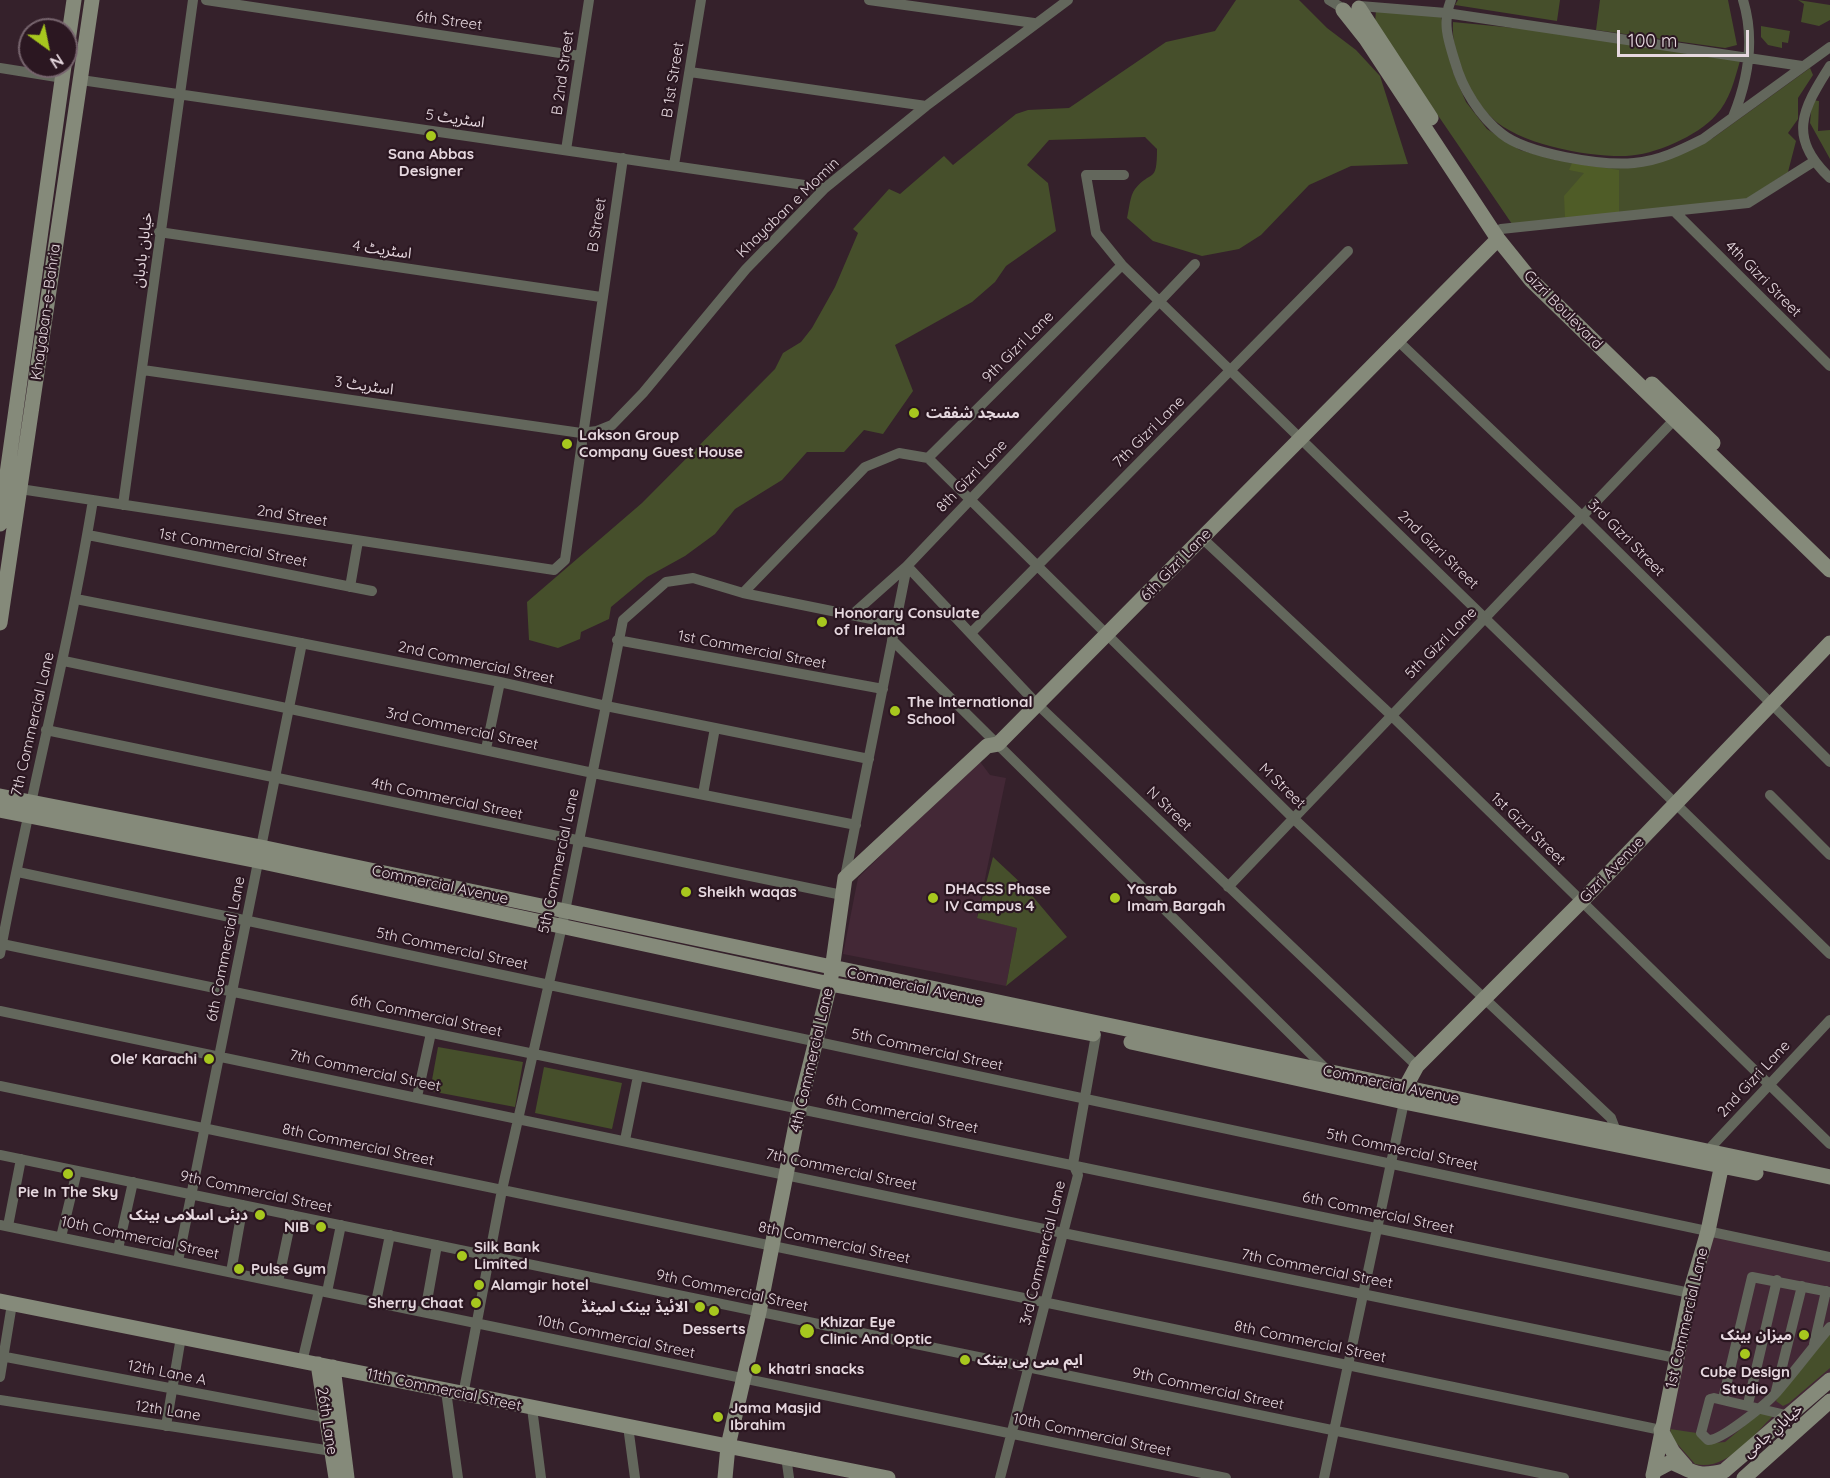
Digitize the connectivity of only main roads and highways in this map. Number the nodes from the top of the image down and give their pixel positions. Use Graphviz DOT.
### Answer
graph roads {
  1 [pos="74,0"];
  2 [pos="92,0"];
  3 [pos="1337,4"];
  4 [pos="1362,4"];
  5 [pos="71,18"];
  6 [pos="63,78"];
  7 [pos="1500,234"];
  8 [pos="8,488"];
  9 [pos="0,524"];
  10 [pos="1830,558"];
  11 [pos="1830,570"];
  12 [pos="0,623"];
  13 [pos="1830,643"];
  14 [pos="0,796"];
  15 [pos="30,808"];
  16 [pos="0,810"];
  17 [pos="845,878"];
  18 [pos="831,976"];
  19 [pos="1405,1095"];
  20 [pos="1715,1159"];
  21 [pos="1830,1177"];
  22 [pos="1830,1188"];
  23 [pos="3,1305"];
  24 [pos="325,1365"];
  25 [pos="1830,1380"];
  26 [pos="1830,1401"];
  27 [pos="1661,1430"];
  28 [pos="728,1446"];
  29 [pos="1653,1475"];
  30 [pos="1695,1477"];
  31 [pos="336,1478"];
  32 [pos="347,1478"];
  33 [pos="724,1478"];
  34 [pos="888,1478"];
  35 [pos="1744,1478"];
  1 -- 5 [label="main road"];
  2 -- 8 [label="main road, Khayaban-e-Bahria"];
  3 -- 4 [label="main road"];
  3 -- 7 [label="main road, Gizri Boulevard"];
  4 -- 7 [label="main road, Gizri Boulevard"];
  6 -- 8 [label="main road, Khayaban-e-Bahria"];
  7 -- 10 [label="main road, Gizri Boulevard"];
  7 -- 11 [label="main road, Gizri Boulevard"];
  7 -- 17 [label="main road, 6th Gizri Lane"];
  8 -- 9 [label="main road, Khayaban-e-Bahria"];
  8 -- 12 [label="main road, Khayaban-e-Bahria"];
  13 -- 19 [label="main road, Gizri Avenue"];
  14 -- 15 [label="main road, Commercial Avenue"];
  15 -- 16 [label="main road, Commercial Avenue"];
  15 -- 18 [label="main road, Commercial Avenue"];
  17 -- 18 [label="main road, 4th Commercial Lane"];
  18 -- 19 [label="main road, Commercial Avenue"];
  18 -- 19 [label="main road, Commercial Avenue"];
  18 -- 28 [label="main road, 4th Commercial Lane"];
  19 -- 20 [label="main road, Commercial Avenue"];
  19 -- 20 [label="main road, Commercial Avenue"];
  20 -- 21 [label="main road, Commercial Avenue"];
  20 -- 22 [label="main road, Commercial Avenue"];
  20 -- 27 [label="main road, 1st Commercial Lane"];
  23 -- 24 [label="main road, 11th Commercial Street"];
  24 -- 28 [label="main road, 11th Commercial Street"];
  24 -- 31 [label="main road, 26th Lane"];
  24 -- 32 [label="main road"];
  25 -- 30 [label="main road, خیابانِ جامی"];
  26 -- 35 [label="main road, خیابانِ جامی"];
  27 -- 29 [label="main road, 1st Commercial Lane"];
  27 -- 30 [label="main road"];
  28 -- 33 [label="main road, 4th Commercial Lane"];
  28 -- 34 [label="main road, 11th Commercial Street"];
  29 -- 30 [label="main road"];
}
